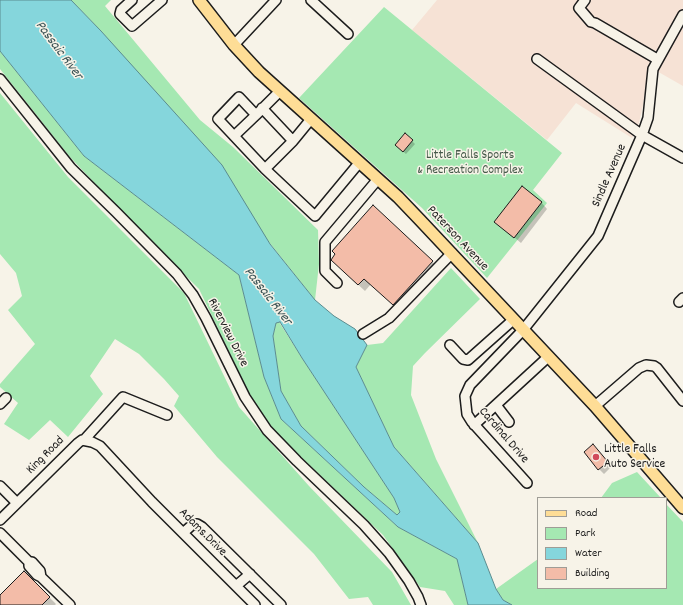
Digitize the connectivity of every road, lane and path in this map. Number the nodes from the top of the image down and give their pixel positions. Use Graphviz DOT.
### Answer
graph roads {
  1 [pos="132,0"];
  2 [pos="162,0"];
  3 [pos="199,0"];
  4 [pos="276,0"];
  5 [pos="311,0"];
  6 [pos="585,0"];
  7 [pos="683,15"];
  8 [pos="348,34"];
  9 [pos="234,45"];
  10 [pos="537,59"];
  11 [pos="658,59"];
  12 [pos="0,79"];
  13 [pos="280,91"];
  14 [pos="259,111"];
  15 [pos="311,119"];
  16 [pos="642,134"];
  17 [pos="234,136"];
  18 [pos="293,141"];
  19 [pos="683,158"];
  20 [pos="359,163"];
  21 [pos="265,169"];
  22 [pos="378,179"];
  23 [pos="452,253"];
  24 [pos="337,283"];
  25 [pos="513,320"];
  26 [pos="523,330"];
  27 [pos="363,334"];
  28 [pos="450,345"];
  29 [pos="548,357"];
  30 [pos="683,402"];
  31 [pos="496,405"];
  32 [pos="595,406"];
  33 [pos="167,415"];
  34 [pos="510,422"];
  35 [pos="474,426"];
  36 [pos="84,440"];
  37 [pos="131,480"];
  38 [pos="527,483"];
  39 [pos="0,486"];
  40 [pos="17,503"];
  41 [pos="683,508"];
  42 [pos="0,520"];
  43 [pos="0,533"];
  44 [pos="183,533"];
  45 [pos="250,574"];
  46 [pos="236,586"];
  47 [pos="70,605"];
  48 [pos="255,605"];
  49 [pos="281,605"];
  50 [pos="421,605"];
  1 -- 2 [label="street"];
  3 -- 9 [label="main road, Paterson Avenue"];
  4 -- 9 [label="street"];
  5 -- 8 [label="street"];
  6 -- 11 [label="street"];
  7 -- 11 [label="street, Sindle Avenue"];
  9 -- 13 [label="main road, Paterson Avenue"];
  10 -- 16 [label="street"];
  11 -- 16 [label="street, Sindle Avenue"];
  12 -- 50 [label="street, Riverview Drive"];
  13 -- 14 [label="street"];
  13 -- 15 [label="main road, Paterson Avenue"];
  14 -- 17 [label="street"];
  14 -- 17 [label="street"];
  14 -- 18 [label="street"];
  15 -- 18 [label="street"];
  15 -- 20 [label="main road, Paterson Avenue"];
  16 -- 19 [label="street"];
  16 -- 26 [label="street, Sindle Avenue"];
  17 -- 21 [label="street"];
  18 -- 21 [label="street"];
  20 -- 21 [label="street"];
  20 -- 22 [label="main road, Paterson Avenue"];
  22 -- 23 [label="main road, Paterson Avenue"];
  22 -- 24 [label="street"];
  23 -- 25 [label="main road, Paterson Avenue"];
  23 -- 27 [label="street"];
  25 -- 26 [label="main road, Paterson Avenue"];
  25 -- 28 [label="street"];
  26 -- 29 [label="main road, Paterson Avenue"];
  26 -- 35 [label="street, Cardinal Drive"];
  29 -- 31 [label="street"];
  29 -- 32 [label="main road, Paterson Avenue"];
  30 -- 32 [label="street"];
  31 -- 34 [label="street"];
  31 -- 35 [label="street"];
  32 -- 41 [label="main road, Paterson Avenue"];
  33 -- 36 [label="street"];
  35 -- 38 [label="street, Cardinal Drive"];
  36 -- 37 [label="street, King Road"];
  36 -- 40 [label="street, King Road"];
  37 -- 44 [label="street, Adams Drive"];
  39 -- 40 [label="street"];
  40 -- 42 [label="street, King Road"];
  43 -- 47 [label="street"];
  44 -- 45 [label="street"];
  44 -- 46 [label="street, Adams Drive"];
  45 -- 46 [label="street"];
  45 -- 49 [label="street"];
  46 -- 48 [label="street, Adams Drive"];
}
